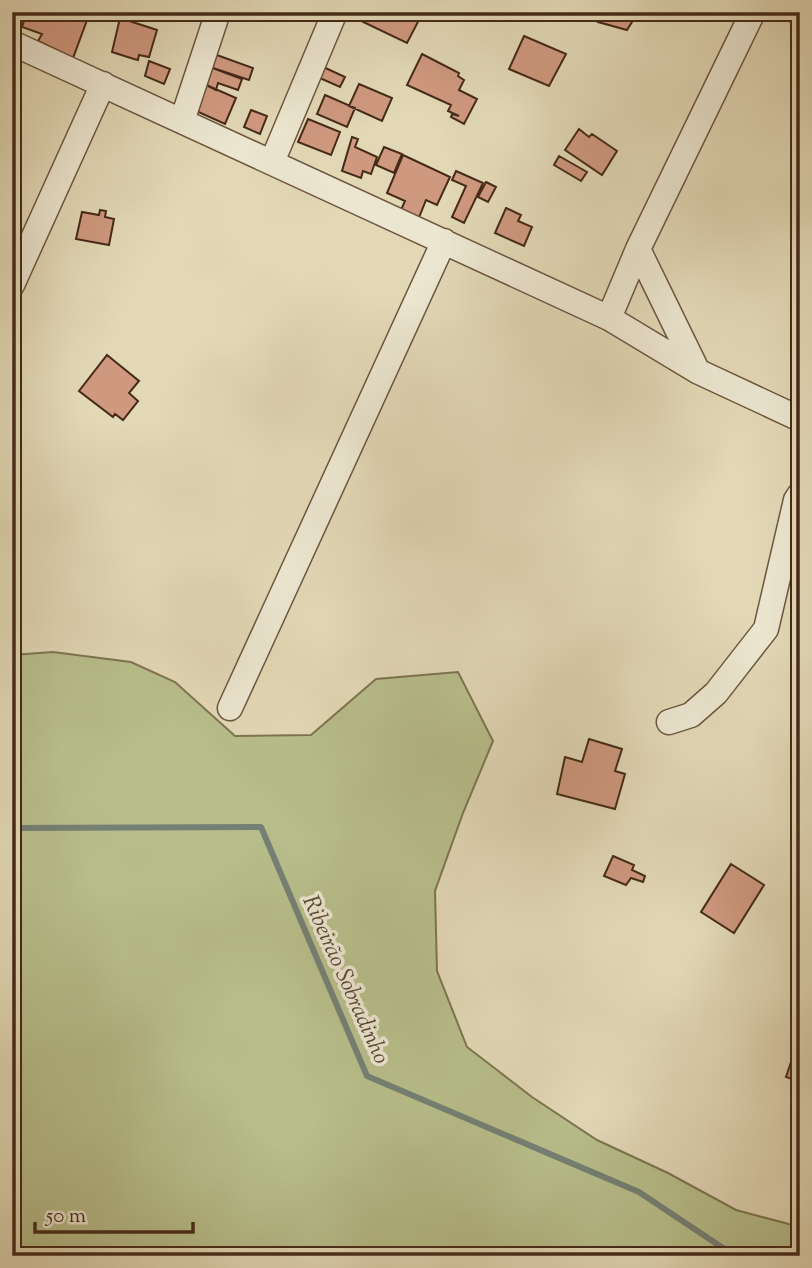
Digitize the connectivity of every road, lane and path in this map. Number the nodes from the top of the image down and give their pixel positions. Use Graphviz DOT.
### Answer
graph roads {
  1 [pos="218,12"];
  2 [pos="335,12"];
  3 [pos="753,12"];
  4 [pos="12,43"];
  5 [pos="103,85"];
  6 [pos="182,121"];
  7 [pos="272,162"];
  8 [pos="444,242"];
  9 [pos="638,249"];
  10 [pos="12,285"];
  11 [pos="609,318"];
  12 [pos="697,371"];
  13 [pos="800,419"];
  14 [pos="800,494"];
  15 [pos="230,708"];
  16 [pos="669,722"];
  1 -- 6 [label="street"];
  2 -- 7 [label="street"];
  3 -- 9 [label="street"];
  4 -- 5 [label="street"];
  5 -- 6 [label="street"];
  5 -- 10 [label="street"];
  6 -- 7 [label="street"];
  7 -- 8 [label="street"];
  8 -- 11 [label="street"];
  8 -- 15 [label="street"];
  9 -- 11 [label="street"];
  9 -- 12 [label="street"];
  11 -- 12 [label="street"];
  12 -- 13 [label="street"];
  14 -- 16 [label="street"];
}
